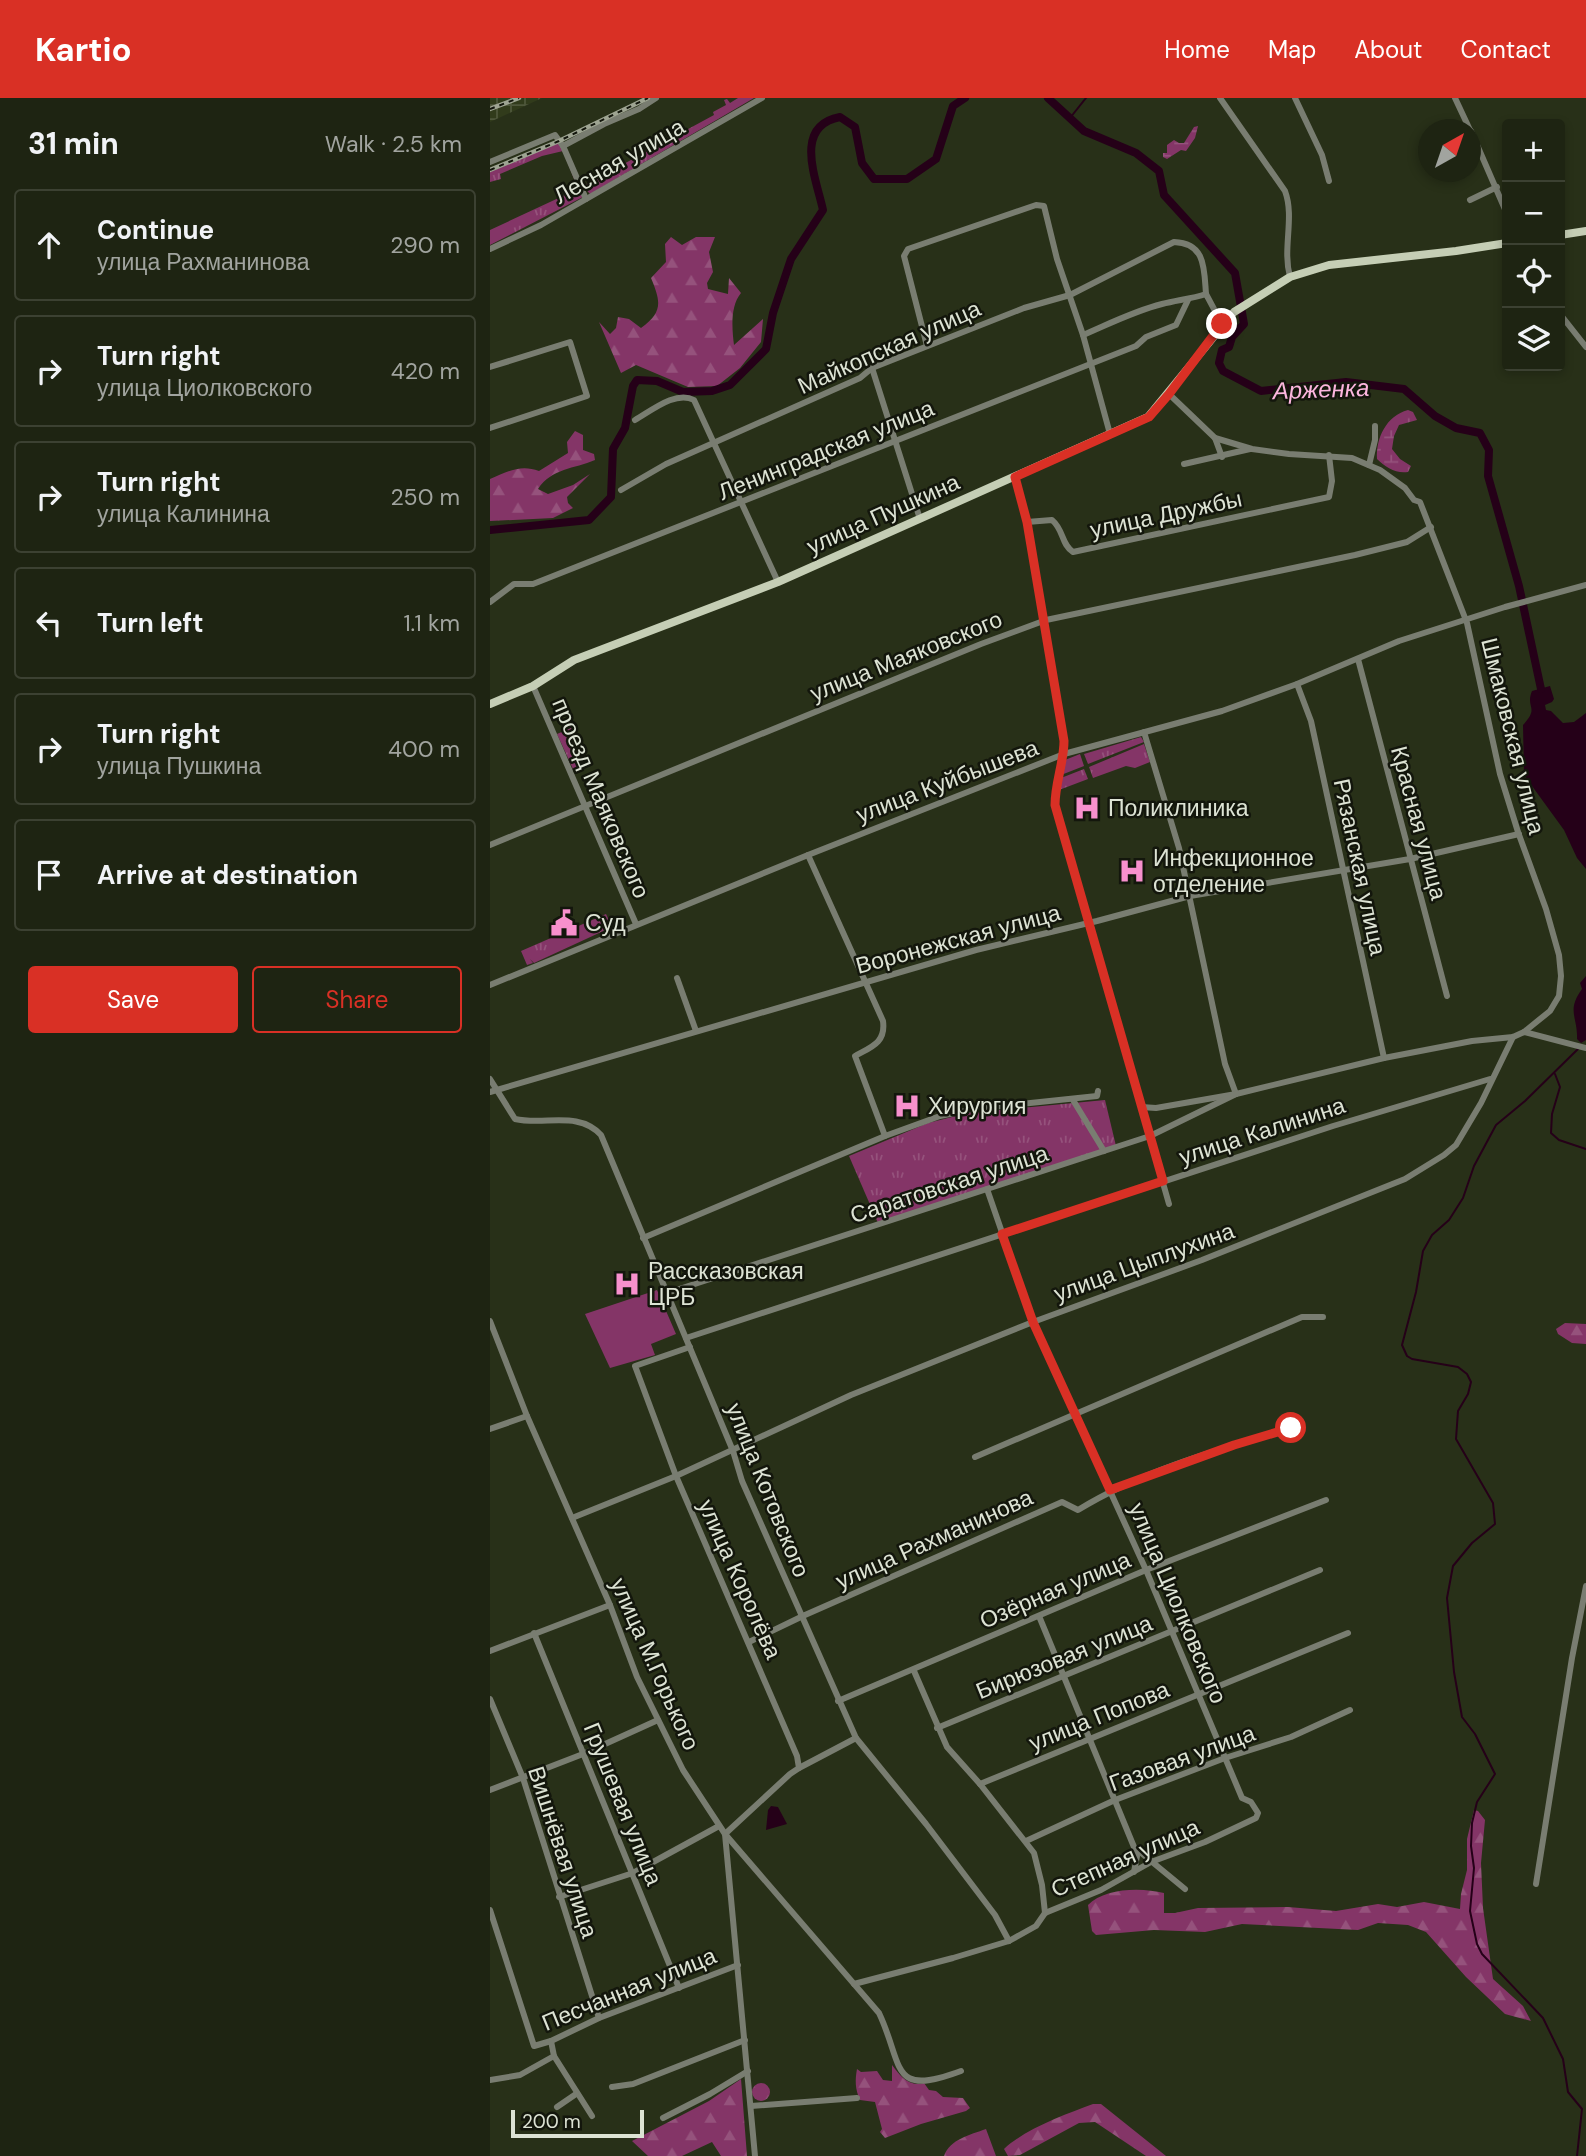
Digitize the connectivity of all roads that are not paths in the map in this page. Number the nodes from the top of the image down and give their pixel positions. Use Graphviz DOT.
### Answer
graph roads {
  1 [pos="656,98"];
  2 [pos="762,98"];
  3 [pos="1220,98"];
  4 [pos="1295,98"];
  5 [pos="1455,98"];
  6 [pos="1465,119"];
  7 [pos="563,146"];
  8 [pos="1481,153"];
  9 [pos="490,162"];
  10 [pos="1329,181"];
  11 [pos="1497,187"];
  12 [pos="586,199"];
  13 [pos="1471,200"];
  14 [pos="1502,200"];
  15 [pos="1586,231"];
  16 [pos="1565,234"];
  17 [pos="1502,244"];
  18 [pos="490,249"];
  19 [pos="1290,276"];
  20 [pos="1206,294"];
  21 [pos="1070,295"];
  22 [pos="1188,300"];
  23 [pos="1565,320"];
  24 [pos="1222,324"];
  25 [pos="1083,335"];
  26 [pos="927,346"];
  27 [pos="1586,347"];
  28 [pos="1089,364"];
  29 [pos="490,367"];
  30 [pos="872,368"];
  31 [pos="1169,394"];
  32 [pos="635,420"];
  33 [pos="1374,426"];
  34 [pos="490,428"];
  35 [pos="1110,434"];
  36 [pos="1215,438"];
  37 [pos="896,442"];
  38 [pos="714,444"];
  39 [pos="1252,449"];
  40 [pos="1329,455"];
  41 [pos="1222,457"];
  42 [pos="1184,464"];
  43 [pos="1368,465"];
  44 [pos="1015,477"];
  45 [pos="621,490"];
  46 [pos="742,503"];
  47 [pos="920,519"];
  48 [pos="1027,522"];
  49 [pos="1431,527"];
  50 [pos="778,582"];
  51 [pos="1586,585"];
  52 [pos="491,599"];
  53 [pos="1466,620"];
  54 [pos="1044,621"];
  55 [pos="1358,659"];
  56 [pos="1297,684"];
  57 [pos="533,686"];
  58 [pos="490,704"];
  59 [pos="1144,732"];
  60 [pos="1064,754"];
  61 [pos="586,806"];
  62 [pos="1519,834"];
  63 [pos="490,845"];
  64 [pos="808,855"];
  65 [pos="1410,859"];
  66 [pos="1343,870"];
  67 [pos="1190,896"];
  68 [pos="1088,923"];
  69 [pos="636,924"];
  70 [pos="677,978"];
  71 [pos="867,982"];
  72 [pos="490,985"];
  73 [pos="1447,996"];
  74 [pos="696,1031"];
  75 [pos="1524,1032"];
  76 [pos="1513,1037"];
  77 [pos="1586,1048"];
  78 [pos="1384,1058"];
  79 [pos="490,1079"];
  80 [pos="1490,1079"];
  81 [pos="493,1091"];
  82 [pos="1098,1091"];
  83 [pos="1236,1094"];
  84 [pos="1073,1100"];
  85 [pos="1141,1107"];
  86 [pos="885,1136"];
  87 [pos="1150,1136"];
  88 [pos="1104,1151"];
  89 [pos="1163,1181"];
  90 [pos="986,1189"];
  91 [pos="1169,1204"];
  92 [pos="1002,1234"];
  93 [pos="643,1238"];
  94 [pos="667,1293"];
  95 [pos="1323,1317"];
  96 [pos="490,1321"];
  97 [pos="1033,1322"];
  98 [pos="686,1338"];
  99 [pos="690,1347"];
  100 [pos="1073,1414"];
  101 [pos="527,1416"];
  102 [pos="1291,1428"];
  103 [pos="490,1429"];
  104 [pos="733,1451"];
  105 [pos="975,1457"];
  106 [pos="676,1476"];
  107 [pos="1110,1490"];
  108 [pos="1326,1500"];
  109 [pos="572,1518"];
  110 [pos="1146,1570"];
  111 [pos="1320,1570"];
  112 [pos="1586,1586"];
  113 [pos="610,1605"];
  114 [pos="1039,1616"];
  115 [pos="801,1617"];
  116 [pos="1171,1632"];
  117 [pos="534,1633"];
  118 [pos="1348,1633"];
  119 [pos="748,1642"];
  120 [pos="490,1651"];
  121 [pos="914,1671"];
  122 [pos="1063,1678"];
  123 [pos="1197,1695"];
  124 [pos="490,1699"];
  125 [pos="838,1701"];
  126 [pos="1350,1710"];
  127 [pos="657,1720"];
  128 [pos="937,1728"];
  129 [pos="1089,1737"];
  130 [pos="856,1738"];
  131 [pos="583,1754"];
  132 [pos="1226,1758"];
  133 [pos="799,1768"];
  134 [pos="523,1778"];
  135 [pos="980,1784"];
  136 [pos="490,1790"];
  137 [pos="1115,1800"];
  138 [pos="1256,1818"];
  139 [pos="719,1826"];
  140 [pos="725,1834"];
  141 [pos="1026,1841"];
  142 [pos="1134,1847"];
  143 [pos="1152,1861"];
  144 [pos="1133,1872"];
  145 [pos="633,1873"];
  146 [pos="1536,1884"];
  147 [pos="1185,1889"];
  148 [pos="559,1896"];
  149 [pos="490,1910"];
  150 [pos="1045,1913"];
  151 [pos="1009,1941"];
  152 [pos="738,1965"];
  153 [pos="854,1984"];
  154 [pos="679,1988"];
  155 [pos="599,2018"];
  156 [pos="745,2040"];
  157 [pos="551,2041"];
  158 [pos="554,2056"];
  159 [pos="748,2071"];
  160 [pos="961,2071"];
  161 [pos="490,2080"];
  162 [pos="612,2087"];
  163 [pos="576,2094"];
  164 [pos="857,2098"];
  165 [pos="751,2106"];
  166 [pos="557,2107"];
  167 [pos="592,2116"];
  168 [pos="663,2118"];
  169 [pos="755,2156"];
  1 -- 7 [label="street"];
  2 -- 12 [label="street, Лесная улица"];
  3 -- 19 [label="street"];
  4 -- 10 [label="street"];
  5 -- 6 [label="street"];
  7 -- 9 [label="street"];
  7 -- 12 [label="street"];
  8 -- 11 [label="street"];
  11 -- 13 [label="street"];
  11 -- 14 [label="street"];
  12 -- 18 [label="street, Лесная улица"];
  15 -- 16 [label="main road"];
  17 -- 19 [label="main road, улица Пушкина"];
  19 -- 24 [label="main road, улица Пушкина"];
  20 -- 21 [label="street, Майкопская улица"];
  20 -- 22 [label="street"];
  20 -- 24 [label="street"];
  21 -- 25 [label="street"];
  21 -- 26 [label="street, Майкопская улица"];
  21 -- 26 [label="street"];
  22 -- 25 [label="street"];
  22 -- 28 [label="street, Ленинградская улица"];
  23 -- 27 [label="street"];
  24 -- 31 [label="main road, улица Пушкина"];
  25 -- 28 [label="street"];
  26 -- 30 [label="street, Майкопская улица"];
  28 -- 35 [label="street"];
  28 -- 37 [label="street, Ленинградская улица"];
  29 -- 34 [label="street"];
  30 -- 37 [label="street"];
  30 -- 38 [label="street, Майкопская улица"];
  31 -- 35 [label="main road, улица Пушкина"];
  31 -- 36 [label="street, Шмаковская улица"];
  32 -- 38 [label="street"];
  33 -- 43 [label="street"];
  35 -- 44 [label="main road, улица Пушкина"];
  36 -- 39 [label="street, Шмаковская улица"];
  36 -- 41 [label="street"];
  37 -- 46 [label="street, Ленинградская улица"];
  37 -- 47 [label="street"];
  38 -- 45 [label="street, Майкопская улица"];
  38 -- 46 [label="street"];
  39 -- 40 [label="street, Шмаковская улица"];
  39 -- 41 [label="street, Шмаковская улица"];
  40 -- 43 [label="street, Шмаковская улица"];
  40 -- 48 [label="street, улица Дружбы"];
  41 -- 42 [label="street, Шмаковская улица"];
  43 -- 49 [label="street, Шмаковская улица"];
  44 -- 47 [label="main road, улица Пушкина"];
  44 -- 48 [label="street"];
  46 -- 50 [label="street"];
  46 -- 52 [label="street, Ленинградская улица"];
  47 -- 50 [label="main road, улица Пушкина"];
  48 -- 54 [label="street"];
  49 -- 53 [label="street, Шмаковская улица"];
  49 -- 54 [label="street, улица Маяковского"];
  50 -- 57 [label="main road, улица Пушкина"];
  51 -- 53 [label="street, улица Куйбышева"];
  53 -- 55 [label="street, улица Куйбышева"];
  53 -- 62 [label="street, Шмаковская улица"];
  54 -- 60 [label="street"];
  54 -- 61 [label="street, улица Маяковского"];
  55 -- 56 [label="street, улица Куйбышева"];
  55 -- 65 [label="street, Красная улица"];
  56 -- 59 [label="street, улица Куйбышева"];
  56 -- 66 [label="street, Рязанская улица"];
  57 -- 58 [label="main road, улица Пушкина"];
  57 -- 61 [label="street, проезд Маяковского"];
  59 -- 60 [label="street, улица Куйбышева"];
  59 -- 67 [label="street"];
  60 -- 64 [label="street, улица Куйбышева"];
  60 -- 68 [label="street"];
  61 -- 63 [label="street, улица Маяковского"];
  61 -- 69 [label="street, проезд Маяковского"];
  62 -- 65 [label="street, Воронежская улица"];
  62 -- 75 [label="street, Шмаковская улица"];
  64 -- 69 [label="street, улица Куйбышева"];
  64 -- 71 [label="street"];
  65 -- 66 [label="street, Воронежская улица"];
  65 -- 73 [label="street, Красная улица"];
  66 -- 67 [label="street, Воронежская улица"];
  66 -- 78 [label="street, Рязанская улица"];
  67 -- 68 [label="street, Воронежская улица"];
  67 -- 83 [label="street"];
  68 -- 71 [label="street, Воронежская улица"];
  68 -- 85 [label="street"];
  69 -- 72 [label="street, улица Куйбышева"];
  70 -- 74 [label="street"];
  71 -- 74 [label="street, Воронежская улица"];
  71 -- 86 [label="street"];
  74 -- 81 [label="street, Воронежская улица"];
  75 -- 76 [label="street, Шмаковская улица"];
  75 -- 77 [label="street"];
  76 -- 78 [label="street, Саратовская улица"];
  76 -- 80 [label="street, улица Цыплухина"];
  78 -- 83 [label="street, Саратовская улица"];
  79 -- 81 [label="street"];
  80 -- 89 [label="street, улица Калинина"];
  80 -- 97 [label="street, улица Цыплухина"];
  81 -- 93 [label="street, улица Котовского"];
  82 -- 84 [label="street"];
  83 -- 85 [label="street, Саратовская улица"];
  83 -- 87 [label="street, Саратовская улица"];
  84 -- 86 [label="street"];
  84 -- 88 [label="street"];
  85 -- 87 [label="street"];
  86 -- 93 [label="street"];
  87 -- 88 [label="street, Саратовская улица"];
  87 -- 89 [label="street"];
  88 -- 90 [label="street, Саратовская улица"];
  89 -- 91 [label="street"];
  89 -- 92 [label="street, улица Калинина"];
  90 -- 92 [label="street, улица Циолковского"];
  90 -- 94 [label="street, Саратовская улица"];
  92 -- 97 [label="street, улица Циолковского"];
  92 -- 98 [label="street, улица Калинина"];
  93 -- 94 [label="street, улица Котовского"];
  94 -- 98 [label="street, улица Котовского"];
  95 -- 100 [label="street"];
  96 -- 101 [label="street, улица М.Горького"];
  97 -- 100 [label="street, улица Циолковского"];
  97 -- 104 [label="street, улица Цыплухина"];
  98 -- 99 [label="street, улица Котовского"];
  99 -- 104 [label="street, улица Котовского"];
  99 -- 106 [label="street, улица Королёва"];
  100 -- 105 [label="street"];
  100 -- 107 [label="street, улица Циолковского"];
  101 -- 103 [label="street"];
  101 -- 109 [label="street, улица М.Горького"];
  102 -- 107 [label="street, улица Рахманинова"];
  104 -- 106 [label="street, улица Цыплухина"];
  104 -- 115 [label="street, улица Котовского"];
  106 -- 109 [label="street, улица Цыплухина"];
  106 -- 119 [label="street, улица Королёва"];
  107 -- 110 [label="street, улица Циолковского"];
  107 -- 115 [label="street, улица Рахманинова"];
  108 -- 110 [label="street, Озёрная улица"];
  109 -- 113 [label="street, улица М.Горького"];
  110 -- 114 [label="street, Озёрная улица"];
  110 -- 116 [label="street, улица Циолковского"];
  111 -- 116 [label="street, Бирюзовая улица"];
  112 -- 146 [label="street"];
  113 -- 117 [label="street"];
  113 -- 127 [label="street, улица М.Горького"];
  114 -- 121 [label="street, Озёрная улица"];
  114 -- 122 [label="street"];
  115 -- 119 [label="street, улица Рахманинова"];
  115 -- 125 [label="street, улица Котовского"];
  116 -- 122 [label="street, Бирюзовая улица"];
  116 -- 123 [label="street, улица Циолковского"];
  117 -- 120 [label="street"];
  117 -- 131 [label="street, Грушевая улица"];
  118 -- 123 [label="street, улица Попова"];
  119 -- 133 [label="street, улица Королёва"];
  121 -- 125 [label="street, Озёрная улица"];
  121 -- 128 [label="street"];
  122 -- 128 [label="street, Бирюзовая улица"];
  122 -- 129 [label="street"];
  123 -- 129 [label="street, улица Попова"];
  123 -- 132 [label="street, улица Циолковского"];
  124 -- 134 [label="street, Вишнёвая улица"];
  125 -- 130 [label="street, улица Котовского"];
  126 -- 132 [label="street, Газовая улица"];
  127 -- 131 [label="street"];
  127 -- 139 [label="street, улица М.Горького"];
  128 -- 135 [label="street"];
  129 -- 135 [label="street, улица Попова"];
  129 -- 137 [label="street"];
  130 -- 133 [label="street"];
  130 -- 151 [label="street, улица Котовского"];
  131 -- 134 [label="street"];
  131 -- 145 [label="street, Грушевая улица"];
  132 -- 137 [label="street, Газовая улица"];
  132 -- 138 [label="street, улица Циолковского"];
  133 -- 140 [label="street"];
  134 -- 136 [label="street"];
  134 -- 148 [label="street, Вишнёвая улица"];
  135 -- 141 [label="street"];
  137 -- 141 [label="street, Газовая улица"];
  137 -- 142 [label="street"];
  138 -- 143 [label="street, Степная улица"];
  139 -- 140 [label="street, улица М.Горького"];
  139 -- 145 [label="street"];
  140 -- 152 [label="street"];
  140 -- 153 [label="street, улица М.Горького"];
  141 -- 150 [label="street"];
  142 -- 143 [label="street"];
  142 -- 144 [label="street"];
  143 -- 144 [label="street, Степная улица"];
  143 -- 147 [label="street"];
  144 -- 150 [label="street, Степная улица"];
  145 -- 148 [label="street"];
  145 -- 154 [label="street, Грушевая улица"];
  148 -- 155 [label="street, Вишнёвая улица"];
  149 -- 157 [label="street, Песчанная улица"];
  150 -- 151 [label="street, Степная улица"];
  151 -- 153 [label="street, Степная улица"];
  152 -- 154 [label="street, Песчанная улица"];
  152 -- 156 [label="street"];
  153 -- 160 [label="street, улица М.Горького"];
  154 -- 155 [label="street, Песчанная улица"];
  155 -- 157 [label="street, Песчанная улица"];
  156 -- 159 [label="street"];
  156 -- 162 [label="street"];
  157 -- 158 [label="street"];
  158 -- 161 [label="street"];
  158 -- 163 [label="street"];
  159 -- 165 [label="street"];
  159 -- 168 [label="street"];
  163 -- 166 [label="street"];
  163 -- 167 [label="street"];
  164 -- 165 [label="street"];
  165 -- 169 [label="street"];
}
